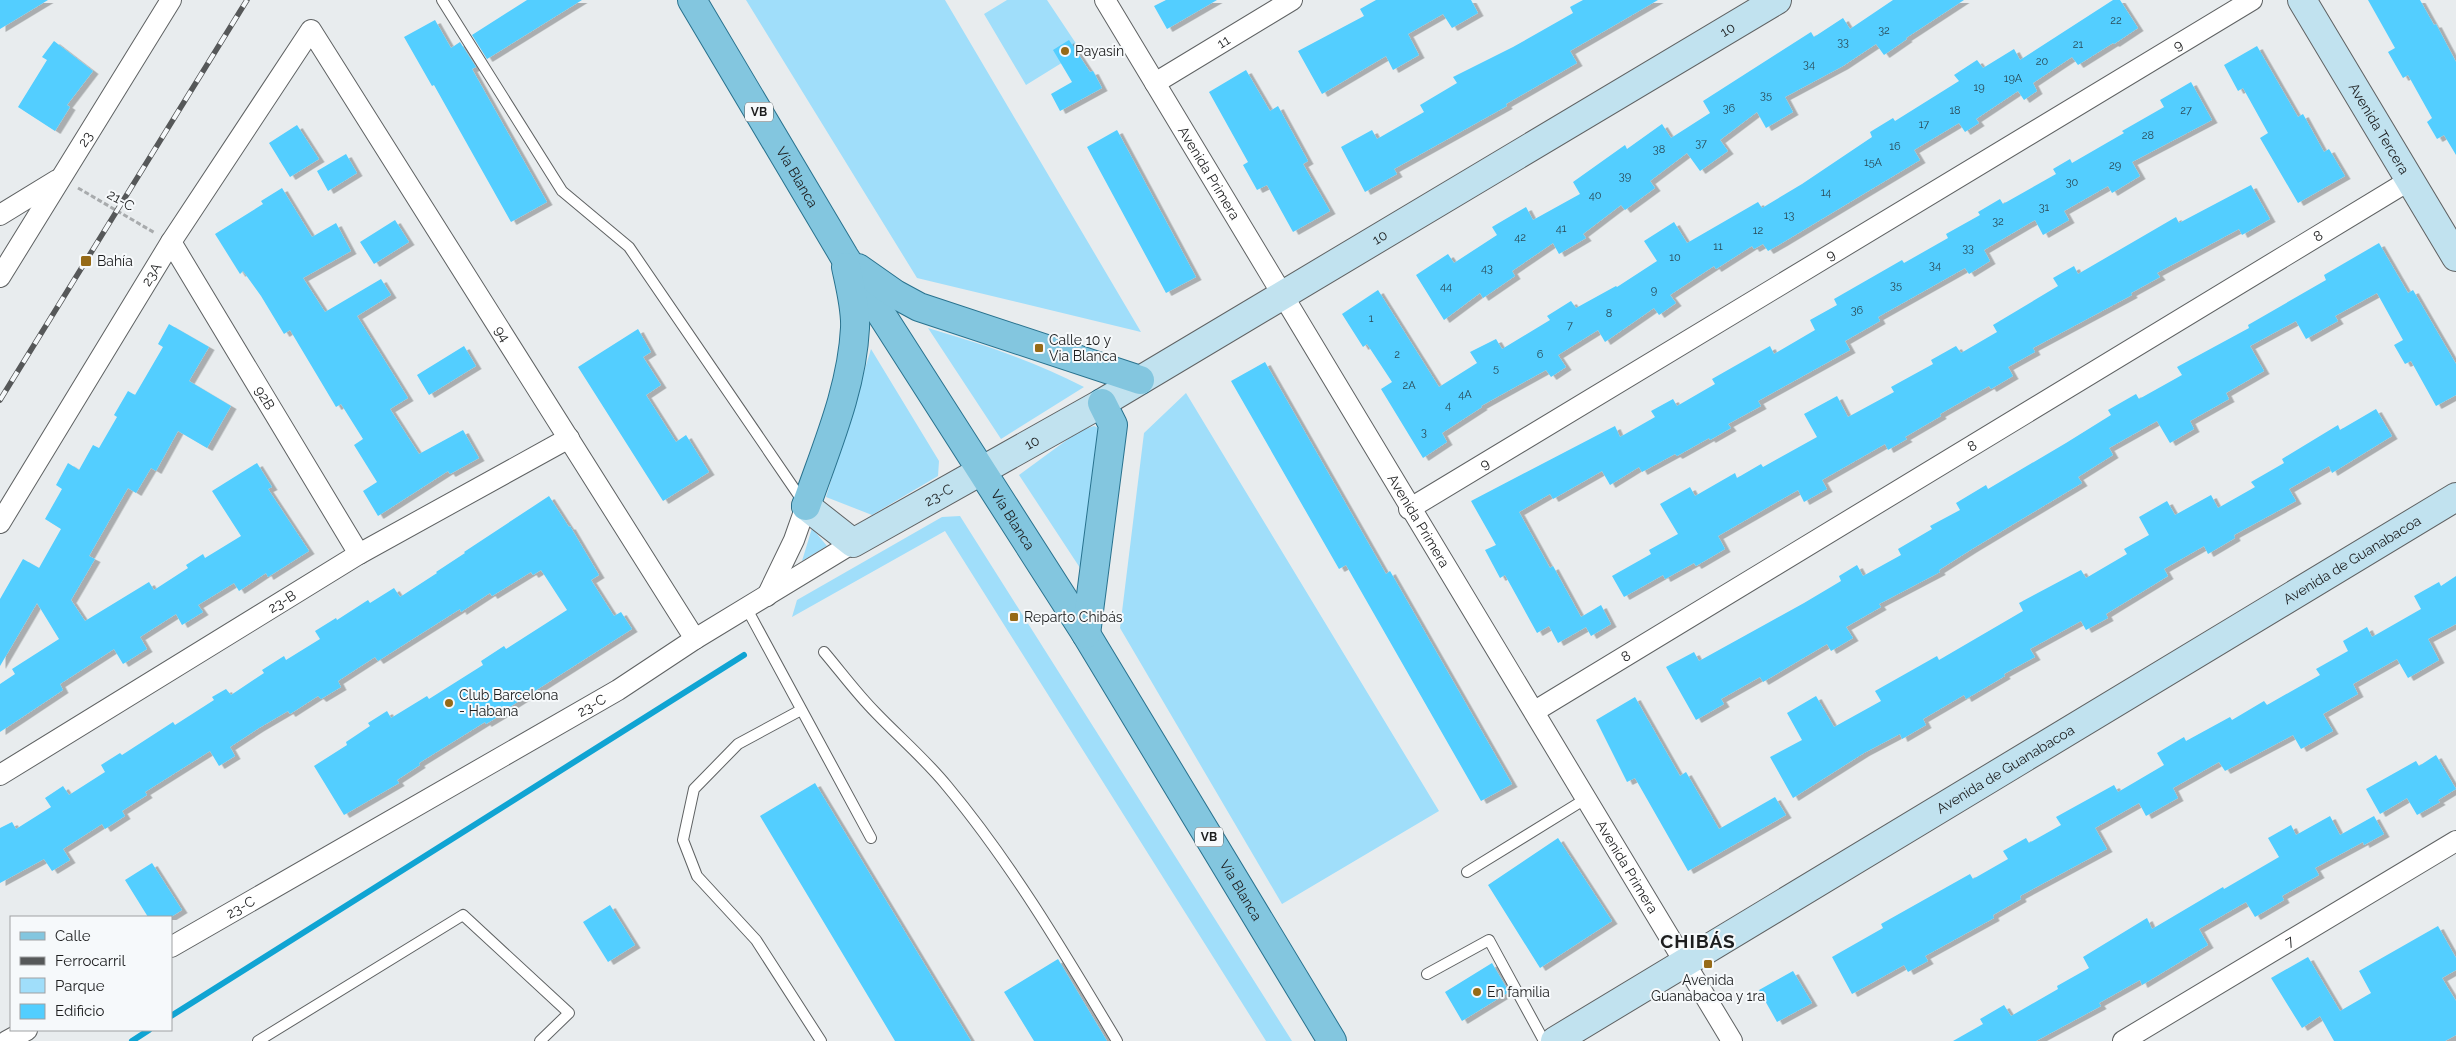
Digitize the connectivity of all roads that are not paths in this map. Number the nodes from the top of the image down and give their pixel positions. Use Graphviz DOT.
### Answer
graph roads {
  1 [pos="171,0"];
  2 [pos="442,0"];
  3 [pos="692,0"];
  4 [pos="1105,0"];
  5 [pos="1292,0"];
  6 [pos="1777,0"];
  7 [pos="2252,0"];
  8 [pos="2302,0"];
  9 [pos="310,30"];
  10 [pos="1155,83"];
  11 [pos="61,178"];
  12 [pos="2410,180"];
  13 [pos="0,215"];
  14 [pos="171,242"];
  15 [pos="844,256"];
  16 [pos="2456,256"];
  17 [pos="0,277"];
  18 [pos="1283,296"];
  19 [pos="1140,380"];
  20 [pos="1102,403"];
  21 [pos="569,438"];
  22 [pos="982,472"];
  23 [pos="2456,497"];
  24 [pos="806,506"];
  25 [pos="1409,509"];
  26 [pos="0,523"];
  27 [pos="853,543"];
  28 [pos="359,554"];
  29 [pos="768,596"];
  30 [pos="747,609"];
  31 [pos="1086,634"];
  32 [pos="695,639"];
  33 [pos="824,652"];
  34 [pos="801,710"];
  35 [pos="1535,711"];
  36 [pos="0,775"];
  37 [pos="1587,798"];
  38 [pos="871,838"];
  39 [pos="2456,841"];
  40 [pos="1467,872"];
  41 [pos="172,946"];
  42 [pos="1684,962"];
  43 [pos="1427,974"];
  44 [pos="25,1031"];
  45 [pos="7,1041"];
  46 [pos="258,1041"];
  47 [pos="540,1041"];
  48 [pos="821,1041"];
  49 [pos="1117,1041"];
  50 [pos="1332,1041"];
  51 [pos="1544,1041"];
  52 [pos="1555,1041"];
  53 [pos="1732,1041"];
  54 [pos="2123,1041"];
  1 -- 11 [label="street, 23"];
  2 -- 24 [label="lane"];
  3 -- 15 [label="main road, Vía Blanca / VB"];
  4 -- 10 [label="street, Avenida Primera"];
  5 -- 10 [label="street, 11"];
  6 -- 18 [label="street, 10"];
  7 -- 25 [label="street, 9"];
  8 -- 12 [label="street, Avenida Tercera"];
  9 -- 14 [label="street, 23A"];
  9 -- 21 [label="street, 94"];
  10 -- 18 [label="street, Avenida Primera"];
  11 -- 13 [label="street"];
  11 -- 17 [label="street, 23"];
  12 -- 16 [label="street, Avenida Tercera"];
  12 -- 35 [label="street, 8"];
  14 -- 26 [label="street, 23A"];
  14 -- 28 [label="street, 92B"];
  15 -- 19 [label="main road"];
  15 -- 22 [label="main road, Vía Blanca / VB"];
  15 -- 24 [label="main road"];
  18 -- 19 [label="street, 10"];
  18 -- 25 [label="street, Avenida Primera"];
  19 -- 20 [label="street, 10"];
  20 -- 22 [label="street, 10"];
  20 -- 31 [label="main road"];
  21 -- 28 [label="street, 23-B"];
  21 -- 32 [label="street, 94"];
  22 -- 27 [label="street, 23-C"];
  22 -- 31 [label="main road, Vía Blanca / VB"];
  23 -- 42 [label="street, Avenida de Guanabacoa"];
  24 -- 27 [label="street"];
  24 -- 29 [label="street"];
  25 -- 35 [label="street, Avenida Primera"];
  27 -- 29 [label="street, 23-C"];
  28 -- 36 [label="street, 23-B"];
  29 -- 30 [label="street, 23-C"];
  30 -- 32 [label="street, 23-C"];
  30 -- 34 [label="lane"];
  31 -- 50 [label="main road, Vía Blanca / VB"];
  32 -- 41 [label="street, 23-C"];
  33 -- 49 [label="lane"];
  34 -- 38 [label="lane"];
  34 -- 48 [label="lane"];
  35 -- 37 [label="street, Avenida Primera"];
  37 -- 40 [label="lane"];
  37 -- 42 [label="street, Avenida Primera"];
  39 -- 54 [label="street, 7"];
  42 -- 52 [label="street, Avenida de Guanabacoa"];
  42 -- 53 [label="street, Avenida Primera"];
  43 -- 51 [label="lane"];
  44 -- 45 [label="street"];
  46 -- 47 [label="lane"];
}
